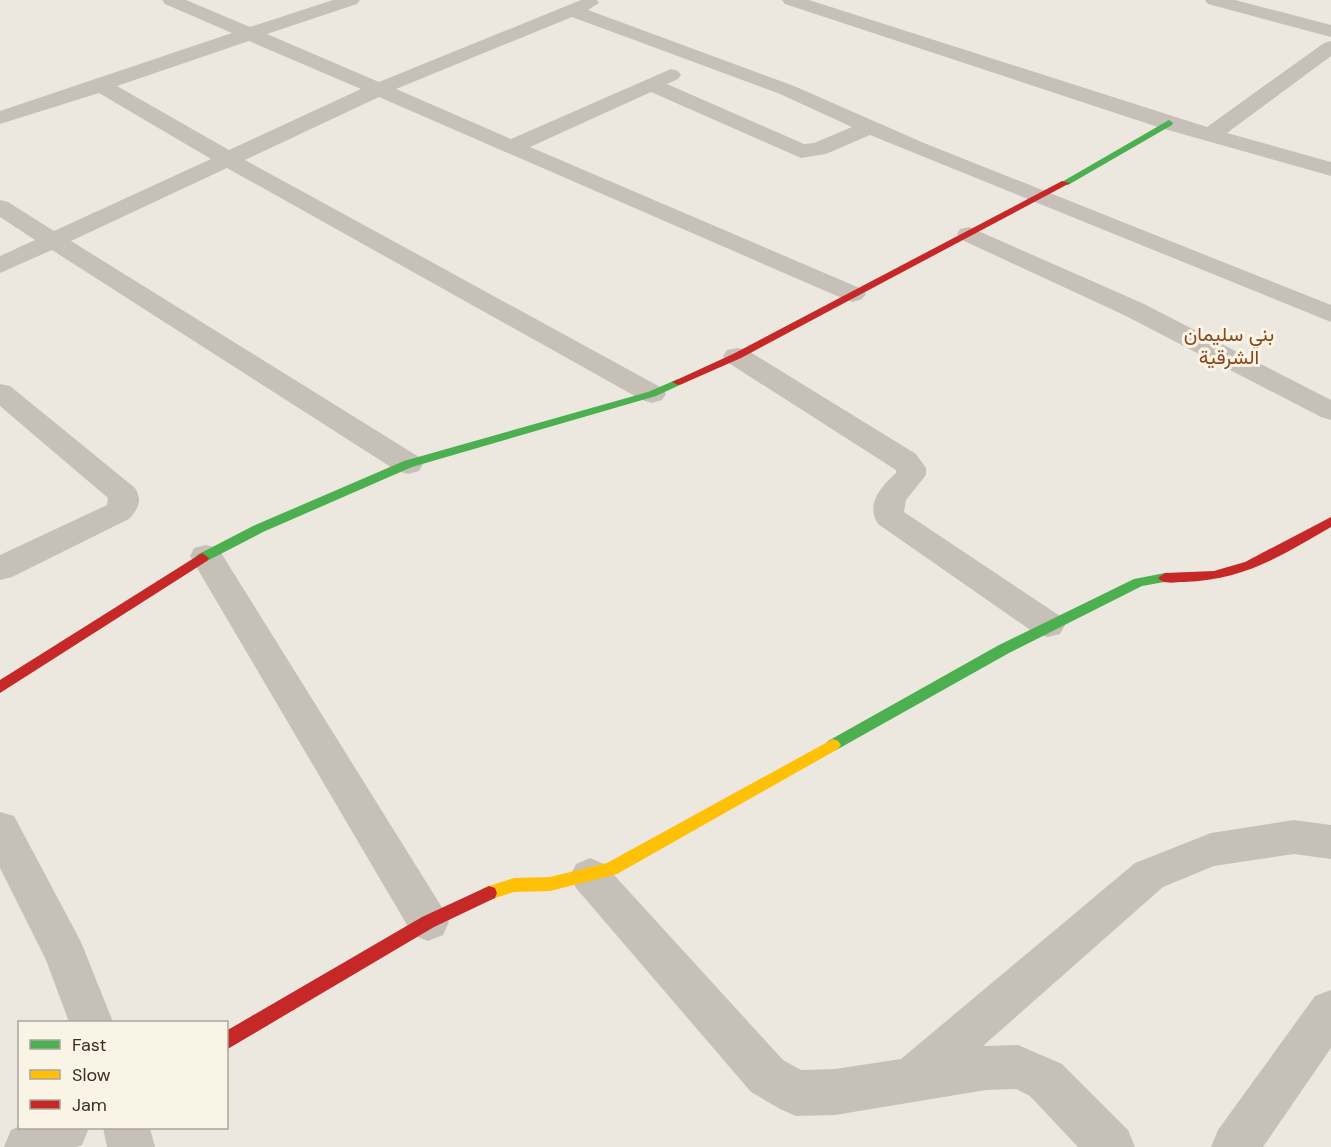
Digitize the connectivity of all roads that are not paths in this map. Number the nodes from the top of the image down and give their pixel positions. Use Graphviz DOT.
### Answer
graph roads {
  1 [pos="171,0"];
  2 [pos="351,0"];
  3 [pos="598,0"];
  4 [pos="790,0"];
  5 [pos="1214,0"];
  6 [pos="572,11"];
  7 [pos="1331,31"];
  8 [pos="246,34"];
  9 [pos="1331,47"];
  10 [pos="709,59"];
  11 [pos="651,84"];
  12 [pos="102,86"];
  13 [pos="377,90"];
  14 [pos="0,118"];
  15 [pos="1169,123"];
  16 [pos="872,127"];
  17 [pos="1210,135"];
  18 [pos="511,147"];
  19 [pos="226,158"];
  20 [pos="1331,169"];
  21 [pos="1038,198"];
  22 [pos="0,207"];
  23 [pos="969,234"];
  24 [pos="53,241"];
  25 [pos="0,265"];
  26 [pos="853,294"];
  27 [pos="1331,314"];
  28 [pos="737,356"];
  29 [pos="0,393"];
  30 [pos="652,394"];
  31 [pos="1331,411"];
  32 [pos="408,464"];
  33 [pos="1331,521"];
  34 [pos="206,556"];
  35 [pos="0,569"];
  36 [pos="1048,625"];
  37 [pos="0,687"];
  38 [pos="0,828"];
  39 [pos="1331,842"];
  40 [pos="590,876"];
  41 [pos="428,922"];
  42 [pos="1331,1011"];
  43 [pos="90,1021"];
  44 [pos="228,1040"];
  45 [pos="910,1080"];
  46 [pos="63,1129"];
  47 [pos="127,1129"];
  48 [pos="28,1147"];
  49 [pos="131,1147"];
  50 [pos="1111,1147"];
  51 [pos="1234,1147"];
  1 -- 8 [label="street"];
  2 -- 8 [label="street"];
  3 -- 6 [label="street"];
  4 -- 15 [label="street"];
  5 -- 7 [label="street"];
  6 -- 10 [label="street"];
  6 -- 13 [label="street"];
  8 -- 12 [label="street"];
  8 -- 13 [label="street"];
  9 -- 17 [label="street"];
  10 -- 11 [label="street"];
  10 -- 16 [label="street"];
  11 -- 16 [label="street"];
  11 -- 18 [label="street"];
  12 -- 14 [label="street"];
  12 -- 19 [label="street"];
  13 -- 18 [label="street"];
  13 -- 19 [label="street"];
  15 -- 17 [label="street"];
  15 -- 21 [label="street"];
  16 -- 21 [label="street"];
  17 -- 20 [label="street"];
  18 -- 26 [label="street"];
  19 -- 24 [label="street"];
  19 -- 30 [label="street"];
  21 -- 23 [label="street"];
  21 -- 27 [label="street"];
  22 -- 24 [label="street"];
  23 -- 26 [label="street"];
  23 -- 31 [label="street"];
  24 -- 25 [label="street"];
  24 -- 32 [label="street"];
  26 -- 28 [label="street"];
  28 -- 30 [label="street"];
  28 -- 36 [label="street"];
  29 -- 35 [label="street"];
  30 -- 32 [label="street"];
  32 -- 34 [label="street"];
  33 -- 36 [label="street"];
  34 -- 37 [label="street"];
  34 -- 41 [label="street"];
  36 -- 40 [label="street"];
  38 -- 43 [label="street"];
  39 -- 45 [label="street"];
  40 -- 41 [label="street"];
  40 -- 45 [label="street"];
  41 -- 44 [label="street"];
  42 -- 51 [label="street"];
  45 -- 50 [label="street"];
  46 -- 48 [label="street"];
  47 -- 49 [label="street"];
}
